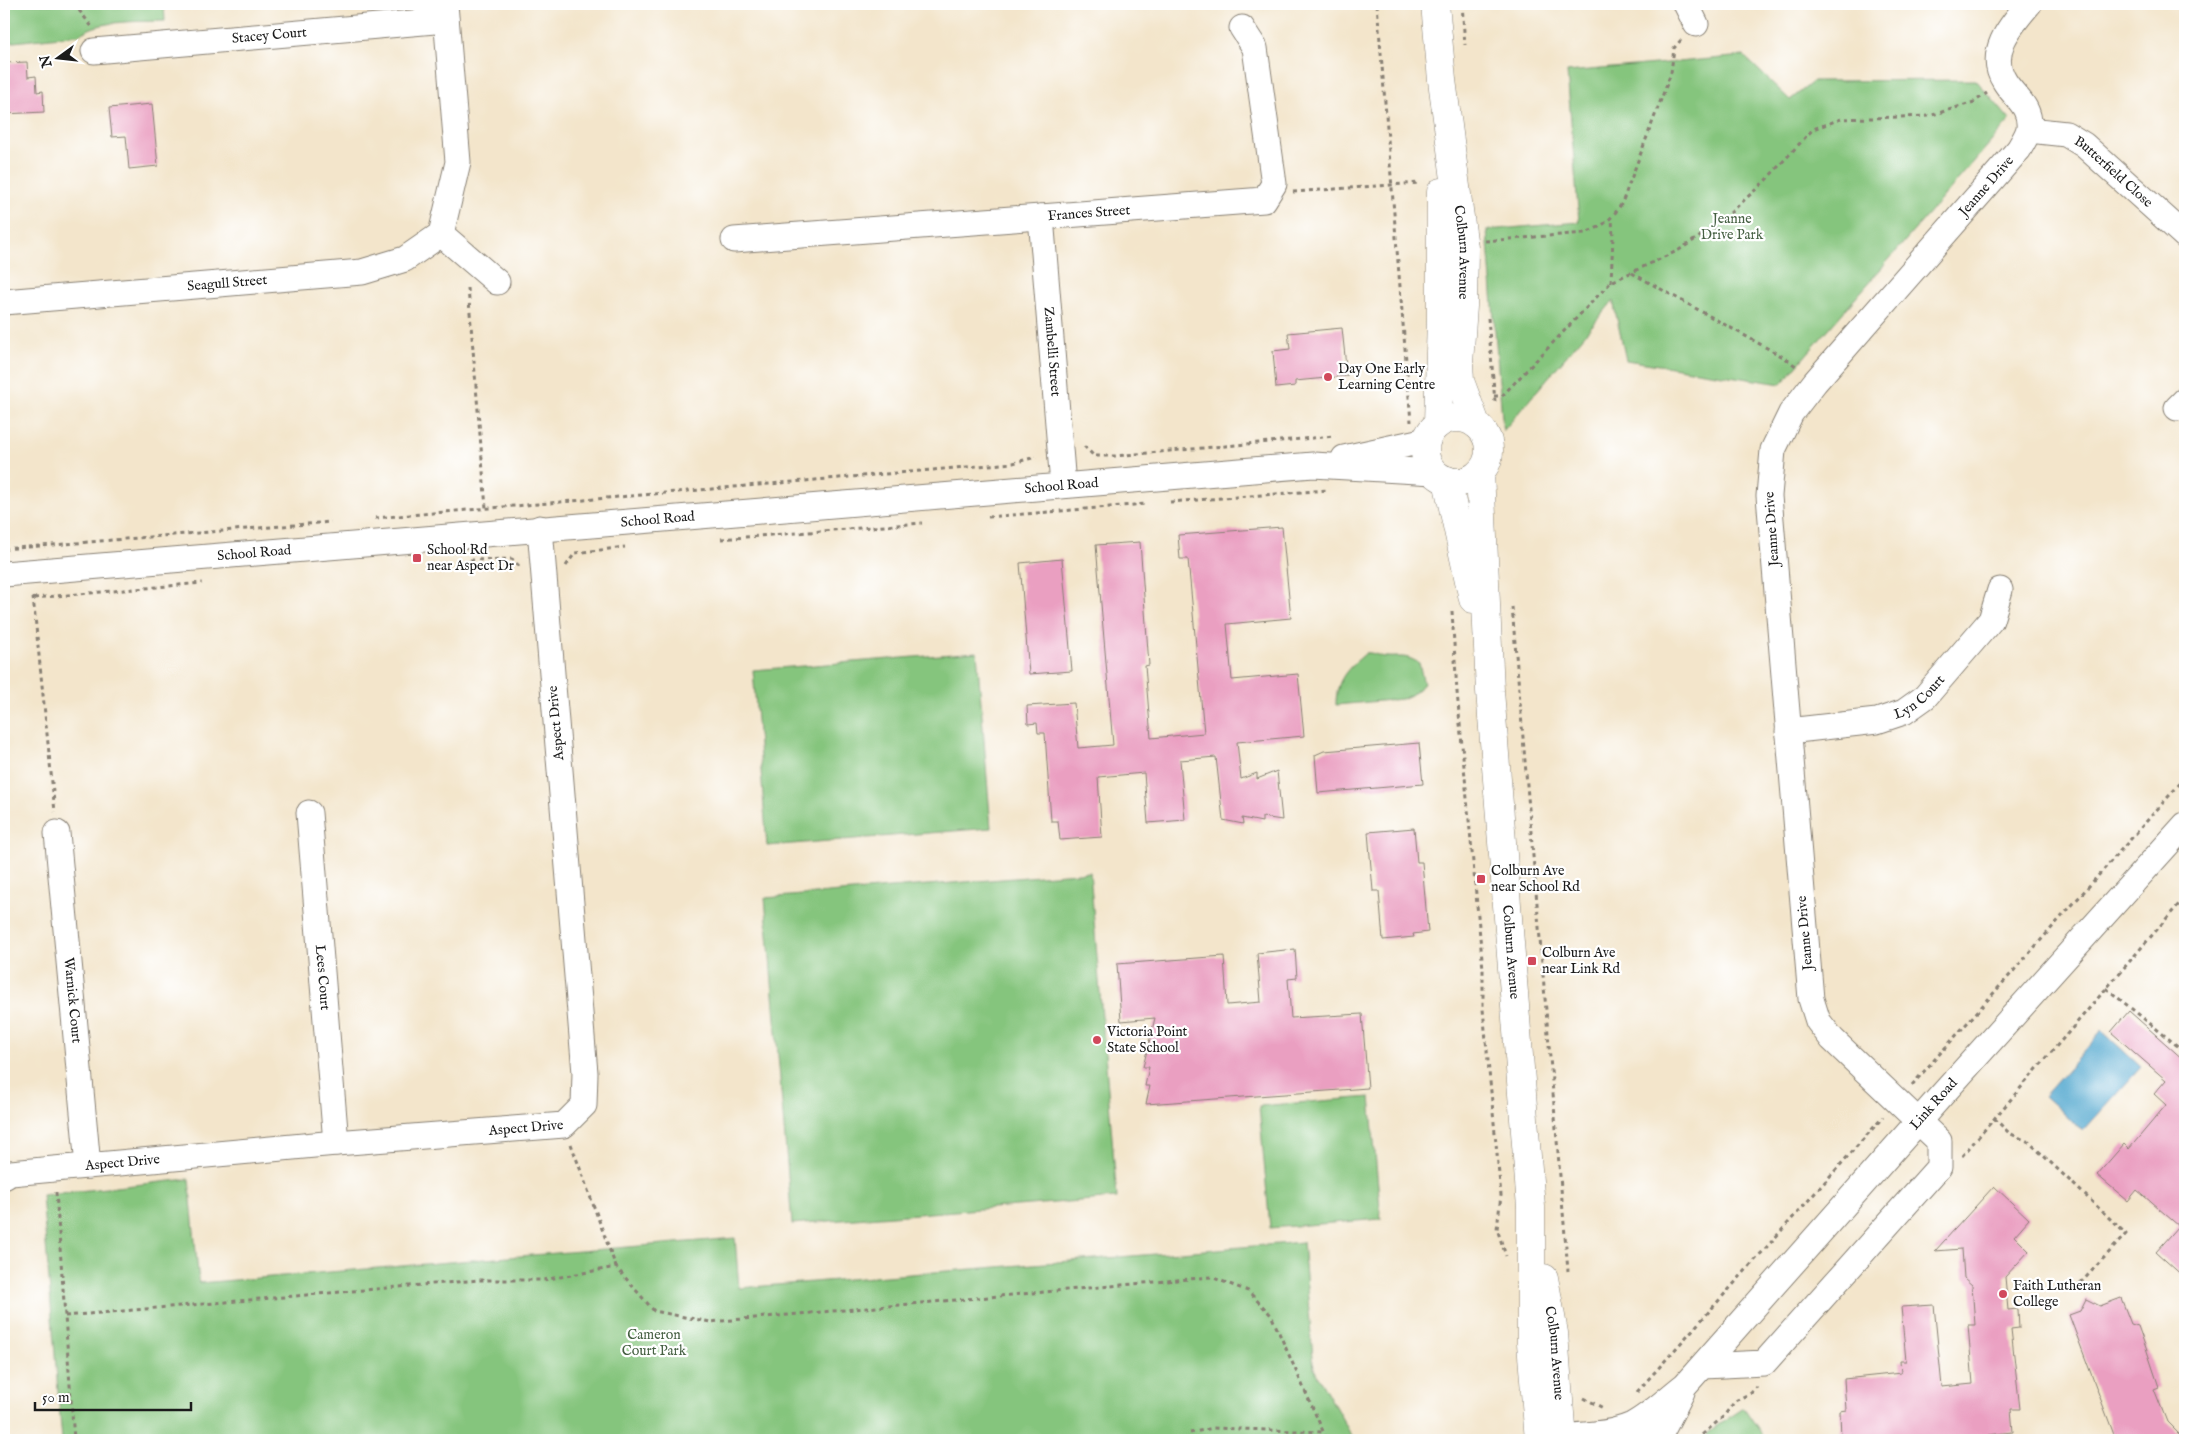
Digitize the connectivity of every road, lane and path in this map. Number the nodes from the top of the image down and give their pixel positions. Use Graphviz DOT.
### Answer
graph roads {
  1 [pos="74,4"];
  2 [pos="1376,4"];
  3 [pos="1435,4"];
  4 [pos="1462,4"];
  5 [pos="2029,4"];
  6 [pos="446,12"];
  7 [pos="1691,14"];
  8 [pos="1242,28"];
  9 [pos="94,51"];
  10 [pos="1466,53"];
  11 [pos="1442,80"];
  12 [pos="2004,81"];
  13 [pos="2029,130"];
  14 [pos="1440,182"];
  15 [pos="1391,185"];
  16 [pos="1264,200"];
  17 [pos="1041,217"];
  18 [pos="1612,219"];
  19 [pos="441,234"];
  20 [pos="2185,236"];
  21 [pos="734,240"];
  22 [pos="1464,248"];
  23 [pos="466,255"];
  24 [pos="1632,273"];
  25 [pos="497,282"];
  26 [pos="1611,282"];
  27 [pos="4,302"];
  28 [pos="1487,310"];
  29 [pos="1493,378"];
  30 [pos="1460,381"];
  31 [pos="1815,382"];
  32 [pos="1494,397"];
  33 [pos="1489,419"];
  34 [pos="1424,432"];
  35 [pos="1341,436"];
  36 [pos="1080,453"];
  37 [pos="1036,457"];
  38 [pos="1313,466"];
  39 [pos="1490,469"];
  40 [pos="1441,476"];
  41 [pos="1063,485"];
  42 [pos="1332,490"];
  43 [pos="1167,502"];
  44 [pos="1148,504"];
  45 [pos="486,508"];
  46 [pos="372,518"];
  47 [pos="983,518"];
  48 [pos="335,521"];
  49 [pos="927,522"];
  50 [pos="540,528"];
  51 [pos="488,532"];
  52 [pos="714,540"];
  53 [pos="632,547"];
  54 [pos="4,549"];
  55 [pos="461,561"];
  56 [pos="522,569"];
  57 [pos="564,569"];
  58 [pos="4,574"];
  59 [pos="207,582"];
  60 [pos="2000,590"];
  61 [pos="1512,602"];
  62 [pos="1451,605"];
  63 [pos="1488,666"];
  64 [pos="1788,731"];
  65 [pos="2185,778"];
  66 [pos="309,813"];
  67 [pos="2185,825"];
  68 [pos="57,833"];
  69 [pos="2106,988"];
  70 [pos="2185,1052"];
  71 [pos="1897,1102"];
  72 [pos="1994,1118"];
  73 [pos="1918,1121"];
  74 [pos="564,1125"];
  75 [pos="336,1143"];
  76 [pos="88,1166"];
  77 [pos="54,1169"];
  78 [pos="4,1177"];
  79 [pos="1507,1260"];
  80 [pos="616,1267"];
  81 [pos="1569,1274"];
  82 [pos="2076,1288"];
  83 [pos="65,1316"];
  84 [pos="1703,1366"];
  85 [pos="1685,1385"];
  86 [pos="1580,1394"];
  87 [pos="1635,1395"];
  88 [pos="1611,1409"];
  89 [pos="1323,1432"];
  90 [pos="1190,1433"];
  91 [pos="1656,1438"];
  92 [pos="1550,1439"];
  93 [pos="74,1440"];
  94 [pos="1327,1440"];
  1 -- 9 [label="path"];
  2 -- 15 [label="path"];
  3 -- 11 [label="main road, Colburn Avenue"];
  4 -- 10 [label="path"];
  5 -- 12 [label="street"];
  6 -- 9 [label="street, Stacey Court"];
  6 -- 19 [label="street"];
  7 -- 18 [label="path"];
  8 -- 16 [label="street"];
  11 -- 14 [label="main road, Colburn Avenue"];
  11 -- 22 [label="main road, Colburn Avenue"];
  12 -- 13 [label="street"];
  12 -- 24 [label="path"];
  13 -- 20 [label="street, Butterfield Close"];
  13 -- 31 [label="street, Jeanne Drive"];
  14 -- 15 [label="path"];
  14 -- 34 [label="main road, Colburn Avenue"];
  15 -- 16 [label="path"];
  15 -- 34 [label="path"];
  16 -- 17 [label="street, Frances Street"];
  17 -- 21 [label="street, Frances Street"];
  17 -- 41 [label="street, Zambelli Street"];
  18 -- 22 [label="path"];
  18 -- 26 [label="path"];
  19 -- 23 [label="street"];
  19 -- 27 [label="street, Seagull Street"];
  22 -- 30 [label="main road, Colburn Avenue"];
  23 -- 25 [label="street"];
  23 -- 45 [label="path"];
  24 -- 26 [label="path"];
  24 -- 31 [label="path"];
  26 -- 32 [label="path"];
  28 -- 29 [label="path"];
  29 -- 30 [label="path"];
  29 -- 32 [label="path"];
  30 -- 33 [label="main road, Colburn Avenue"];
  31 -- 64 [label="street, Jeanne Drive"];
  32 -- 33 [label="path"];
  33 -- 34 [label="main road"];
  33 -- 39 [label="path"];
  33 -- 39 [label="main road, Colburn Avenue"];
  34 -- 38 [label="street, School Road"];
  34 -- 40 [label="main road, Colburn Avenue"];
  35 -- 36 [label="path"];
  37 -- 45 [label="path"];
  38 -- 40 [label="street, School Road"];
  38 -- 41 [label="street, School Road"];
  39 -- 40 [label="main road"];
  39 -- 63 [label="main road, Colburn Avenue"];
  40 -- 63 [label="main road, Colburn Avenue"];
  41 -- 50 [label="street, School Road"];
  42 -- 43 [label="path"];
  44 -- 47 [label="path"];
  45 -- 46 [label="path"];
  45 -- 51 [label="path"];
  48 -- 54 [label="path"];
  49 -- 52 [label="path"];
  50 -- 51 [label="street, School Road"];
  50 -- 74 [label="street, Aspect Drive"];
  51 -- 58 [label="street, School Road"];
  53 -- 57 [label="path"];
  55 -- 56 [label="path"];
  59 -- 68 [label="path"];
  60 -- 64 [label="street, Lyn Court"];
  61 -- 81 [label="path"];
  62 -- 79 [label="path"];
  63 -- 92 [label="main road, Colburn Avenue"];
  64 -- 71 [label="street, Jeanne Drive"];
  65 -- 71 [label="path"];
  66 -- 75 [label="street, Lees Court"];
  67 -- 73 [label="street, Link Road"];
  68 -- 76 [label="street, Warnick Court"];
  69 -- 70 [label="path"];
  71 -- 73 [label="street, Jeanne Drive"];
  71 -- 87 [label="path"];
  72 -- 82 [label="path"];
  73 -- 84 [label="street, Link Road"];
  73 -- 84 [label="street, Jeanne Drive"];
  74 -- 75 [label="street, Aspect Drive"];
  74 -- 80 [label="path"];
  75 -- 76 [label="street, Aspect Drive"];
  76 -- 77 [label="street, Aspect Drive"];
  77 -- 78 [label="street, Aspect Drive"];
  77 -- 83 [label="path"];
  80 -- 83 [label="path"];
  80 -- 89 [label="path"];
  83 -- 93 [label="path"];
  84 -- 85 [label="street, Link Road"];
  85 -- 91 [label="street, Link Road"];
  85 -- 92 [label="street, Link Road"];
  86 -- 88 [label="path"];
  89 -- 90 [label="path"];
  89 -- 94 [label="path"];
}
